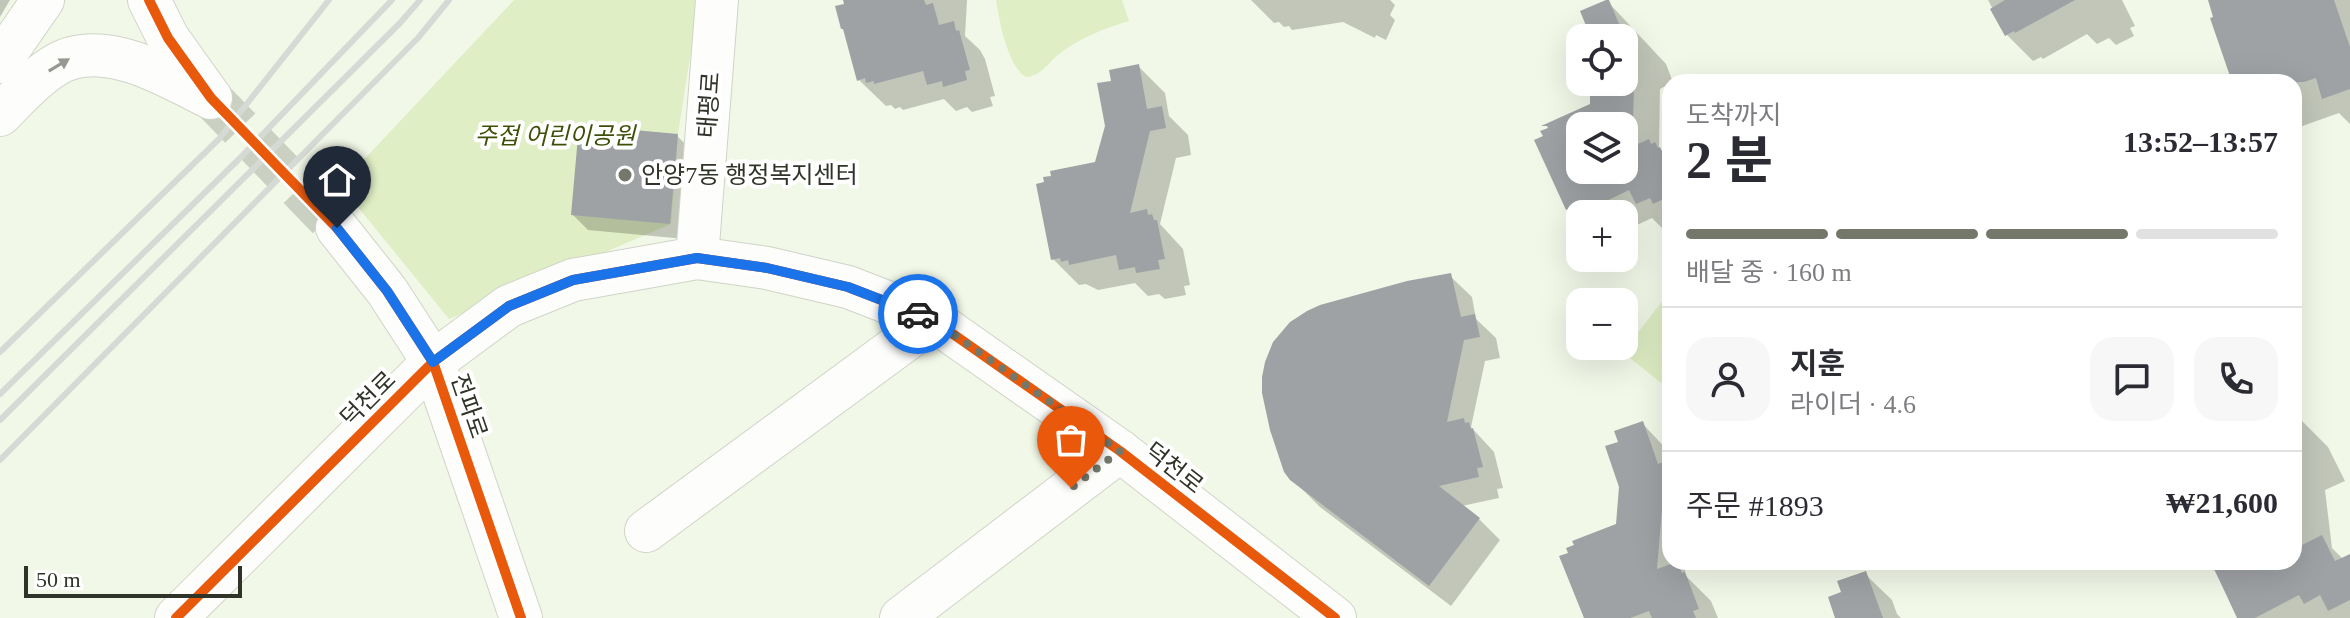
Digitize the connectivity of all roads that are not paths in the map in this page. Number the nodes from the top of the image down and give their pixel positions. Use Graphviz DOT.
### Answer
graph roads {
  1 [pos="43,0"];
  2 [pos="149,0"];
  3 [pos="717,0"];
  4 [pos="0,62"];
  5 [pos="0,115"];
  6 [pos="337,228"];
  7 [pos="697,258"];
  8 [pos="933,320"];
  9 [pos="433,362"];
  10 [pos="1120,451"];
  11 [pos="646,531"];
  12 [pos="176,618"];
  13 [pos="521,618"];
  14 [pos="901,618"];
  15 [pos="1335,618"];
  1 -- 4 [label="street"];
  5 -- 2 [label="street, one-way"];
  3 -- 7 [label="street, 태평로"];
  6 -- 9 [label="street, 전파로"];
  7 -- 8 [label="street, 덕천로"];
  7 -- 9 [label="street, 덕천로"];
  8 -- 10 [label="street, 덕천로"];
  8 -- 11 [label="street"];
  9 -- 12 [label="street, 덕천로"];
  9 -- 13 [label="street, 전파로"];
  10 -- 14 [label="street"];
  10 -- 15 [label="street, 덕천로"];
}
